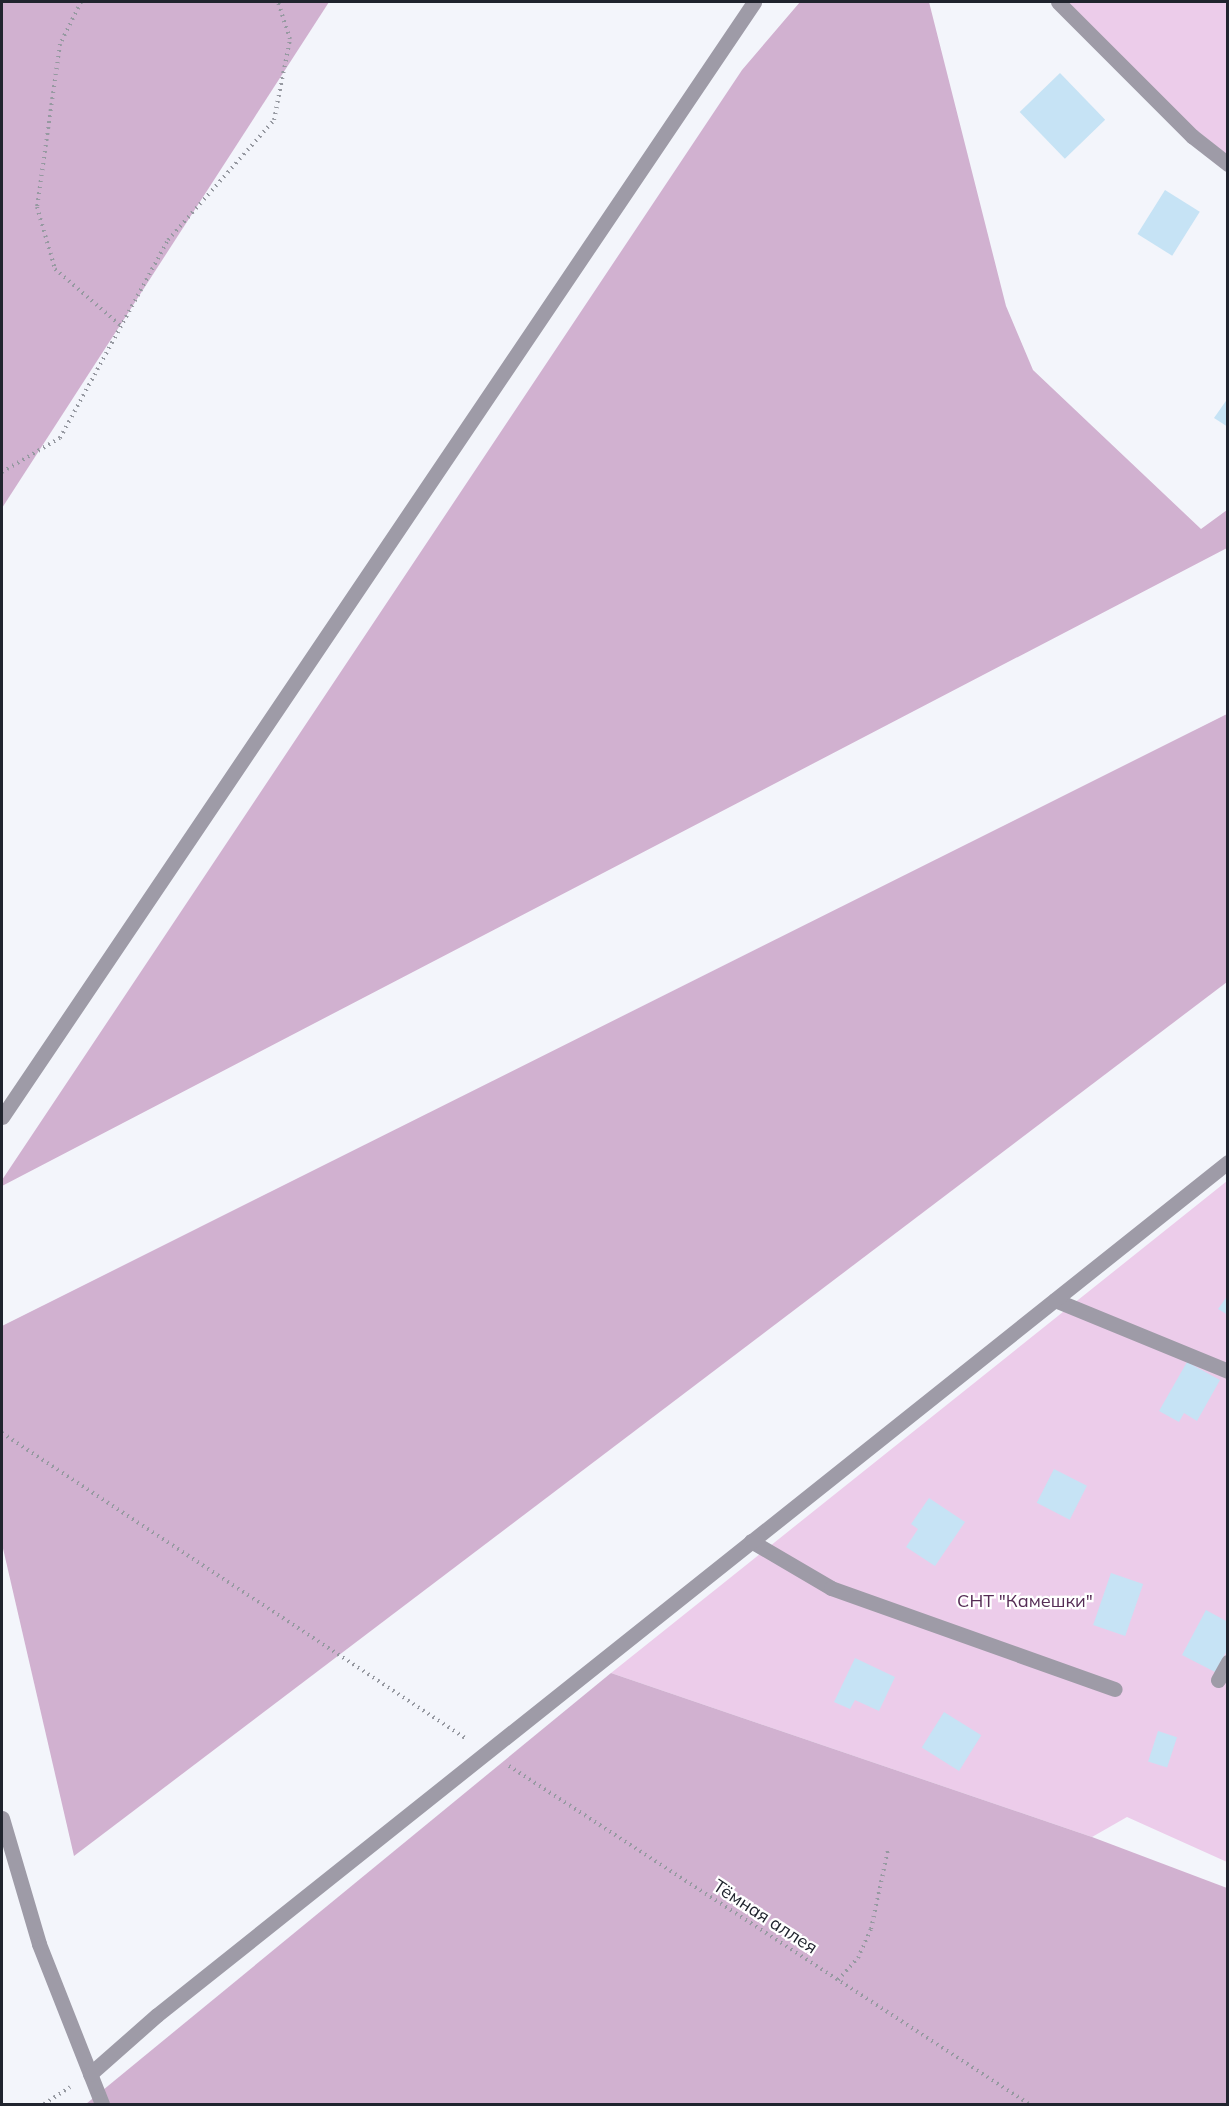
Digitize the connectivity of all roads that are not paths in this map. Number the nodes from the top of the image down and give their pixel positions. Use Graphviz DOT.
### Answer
graph roads {
  1 [pos="754,2"];
  2 [pos="1058,2"];
  3 [pos="1227,164"];
  4 [pos="2,1117"];
  5 [pos="1227,1162"];
  6 [pos="1055,1300"];
  7 [pos="1227,1371"];
  8 [pos="751,1541"];
  9 [pos="1227,1662"];
  10 [pos="1218,1680"];
  11 [pos="1115,1689"];
  12 [pos="2,1818"];
  13 [pos="90,2074"];
  14 [pos="102,2104"];
  1 -- 4 [label="street"];
  2 -- 3 [label="street"];
  5 -- 6 [label="street"];
  6 -- 7 [label="street"];
  6 -- 8 [label="street"];
  8 -- 11 [label="street"];
  8 -- 13 [label="street"];
  9 -- 10 [label="street"];
  12 -- 13 [label="street"];
  13 -- 14 [label="street"];
}
